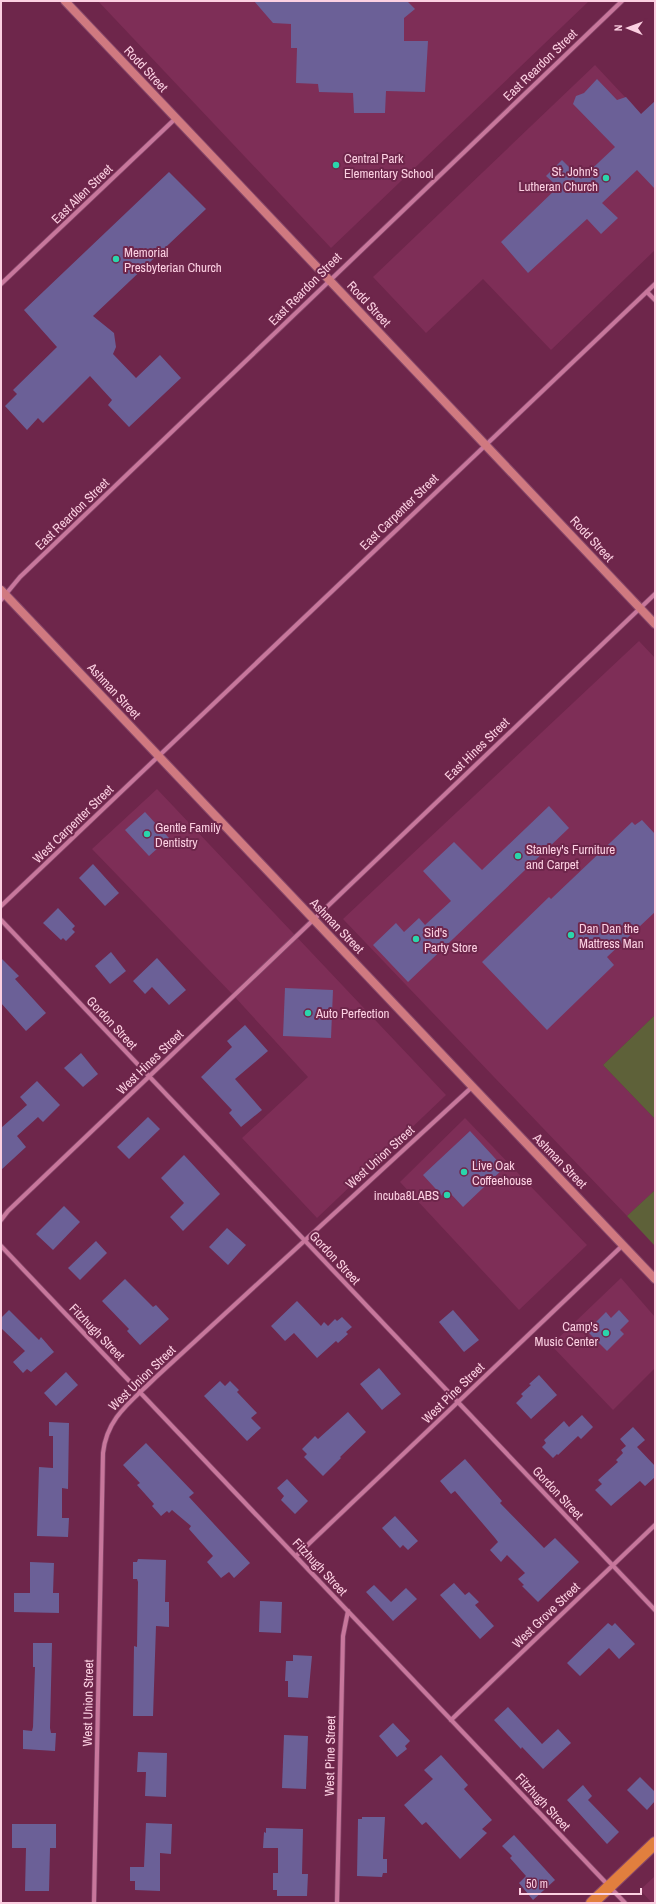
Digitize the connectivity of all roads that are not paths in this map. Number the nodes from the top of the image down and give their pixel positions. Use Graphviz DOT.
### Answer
graph roads {
  1 [pos="65,1"];
  2 [pos="622,1"];
  3 [pos="176,118"];
  4 [pos="329,279"];
  5 [pos="1,284"];
  6 [pos="655,284"];
  7 [pos="647,292"];
  8 [pos="655,300"];
  9 [pos="485,444"];
  10 [pos="655,594"];
  11 [pos="3,595"];
  12 [pos="640,608"];
  13 [pos="655,624"];
  14 [pos="158,756"];
  15 [pos="1,906"];
  16 [pos="1,920"];
  17 [pos="314,920"];
  18 [pos="149,1076"];
  19 [pos="472,1086"];
  20 [pos="1,1220"];
  21 [pos="304,1240"];
  22 [pos="623,1245"];
  23 [pos="1,1246"];
  24 [pos="655,1279"];
  25 [pos="141,1392"];
  26 [pos="458,1402"];
  27 [pos="655,1525"];
  28 [pos="296,1556"];
  29 [pos="613,1565"];
  30 [pos="655,1610"];
  31 [pos="348,1611"];
  32 [pos="451,1720"];
  33 [pos="655,1843"];
  34 [pos="609,1887"];
  35 [pos="94,1903"];
  36 [pos="337,1903"];
  37 [pos="592,1903"];
  38 [pos="625,1903"];
  1 -- 3 [label="street, Rodd Street"];
  2 -- 4 [label="street, East Reardon Street"];
  3 -- 4 [label="street, Rodd Street"];
  3 -- 5 [label="street, East Allen Street"];
  4 -- 9 [label="street, Rodd Street"];
  4 -- 11 [label="street, East Reardon Street"];
  6 -- 7 [label="street, East Carpenter Street"];
  7 -- 8 [label="street"];
  7 -- 9 [label="street, East Carpenter Street"];
  9 -- 12 [label="street, Rodd Street"];
  9 -- 14 [label="street, East Carpenter Street"];
  10 -- 12 [label="street, East Hines Street"];
  11 -- 14 [label="street, Ashman Street"];
  12 -- 13 [label="street, Rodd Street"];
  12 -- 17 [label="street, East Hines Street"];
  14 -- 15 [label="street, West Carpenter Street"];
  14 -- 17 [label="street, Ashman Street"];
  16 -- 18 [label="street, Gordon Street"];
  17 -- 18 [label="street, West Hines Street"];
  17 -- 19 [label="street, Ashman Street"];
  18 -- 20 [label="street, West Hines Street"];
  18 -- 21 [label="street, Gordon Street"];
  19 -- 21 [label="street, West Union Street"];
  19 -- 22 [label="street, Ashman Street"];
  21 -- 25 [label="street, West Union Street"];
  21 -- 26 [label="street, Gordon Street"];
  22 -- 24 [label="street, Ashman Street"];
  22 -- 26 [label="street, West Pine Street"];
  23 -- 25 [label="street, Fitzhugh Street"];
  25 -- 28 [label="street, Fitzhugh Street"];
  25 -- 35 [label="street, West Union Street"];
  26 -- 28 [label="street, West Pine Street"];
  26 -- 29 [label="street, Gordon Street"];
  27 -- 29 [label="street, West Grove Street"];
  28 -- 31 [label="street, Fitzhugh Street"];
  29 -- 30 [label="street, Gordon Street"];
  29 -- 32 [label="street, West Grove Street"];
  31 -- 32 [label="street, Fitzhugh Street"];
  31 -- 36 [label="street, West Pine Street"];
  32 -- 34 [label="street, Fitzhugh Street"];
  33 -- 34 [label="highway"];
  34 -- 37 [label="highway"];
  34 -- 38 [label="street, Fitzhugh Street"];
}
